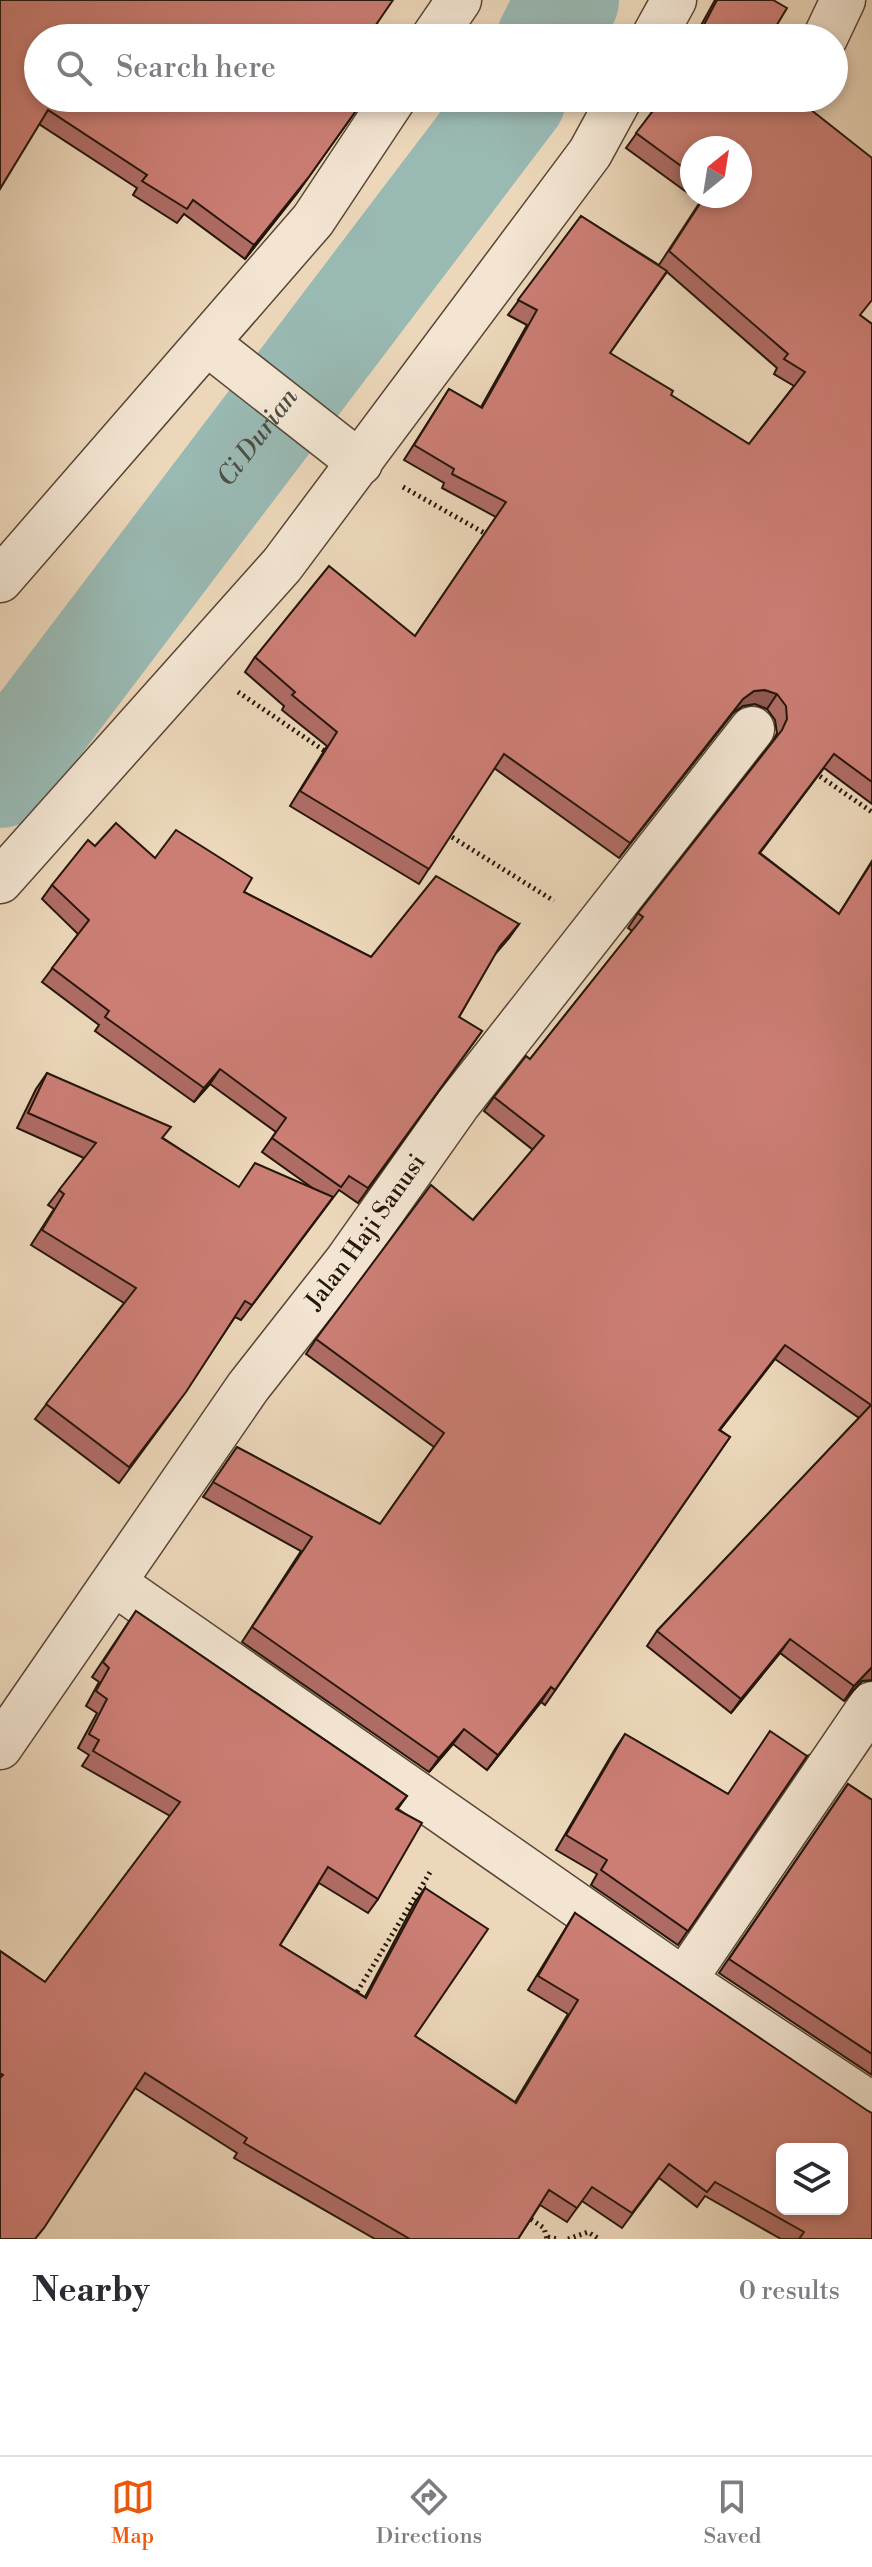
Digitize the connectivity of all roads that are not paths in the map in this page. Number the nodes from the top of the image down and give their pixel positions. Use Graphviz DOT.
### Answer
graph roads {
  1 [pos="459,0"];
  2 [pos="674,0"];
  3 [pos="843,0"];
  4 [pos="443,24"];
  5 [pos="661,24"];
  6 [pos="832,24"];
  7 [pos="385,112"];
  8 [pos="612,112"];
  9 [pos="224,356"];
  10 [pos="344,450"];
  11 [pos="0,580"];
  12 [pos="752,729"];
  13 [pos="0,881"];
  14 [pos="114,1583"];
  15 [pos="871,1707"];
  16 [pos="3,1734"];
  17 [pos="684,1980"];
  18 [pos="872,2105"];
  1 -- 4 [label="street"];
  2 -- 5 [label="street"];
  3 -- 6 [label="street"];
  7 -- 9 [label="street"];
  8 -- 10 [label="street"];
  9 -- 10 [label="street"];
  9 -- 11 [label="street"];
  10 -- 13 [label="street"];
  12 -- 14 [label="street, Jalan Haji Sanusi"];
  14 -- 16 [label="street, Jalan Haji Sanusi"];
  14 -- 17 [label="street"];
  15 -- 17 [label="street"];
  17 -- 18 [label="street"];
}
